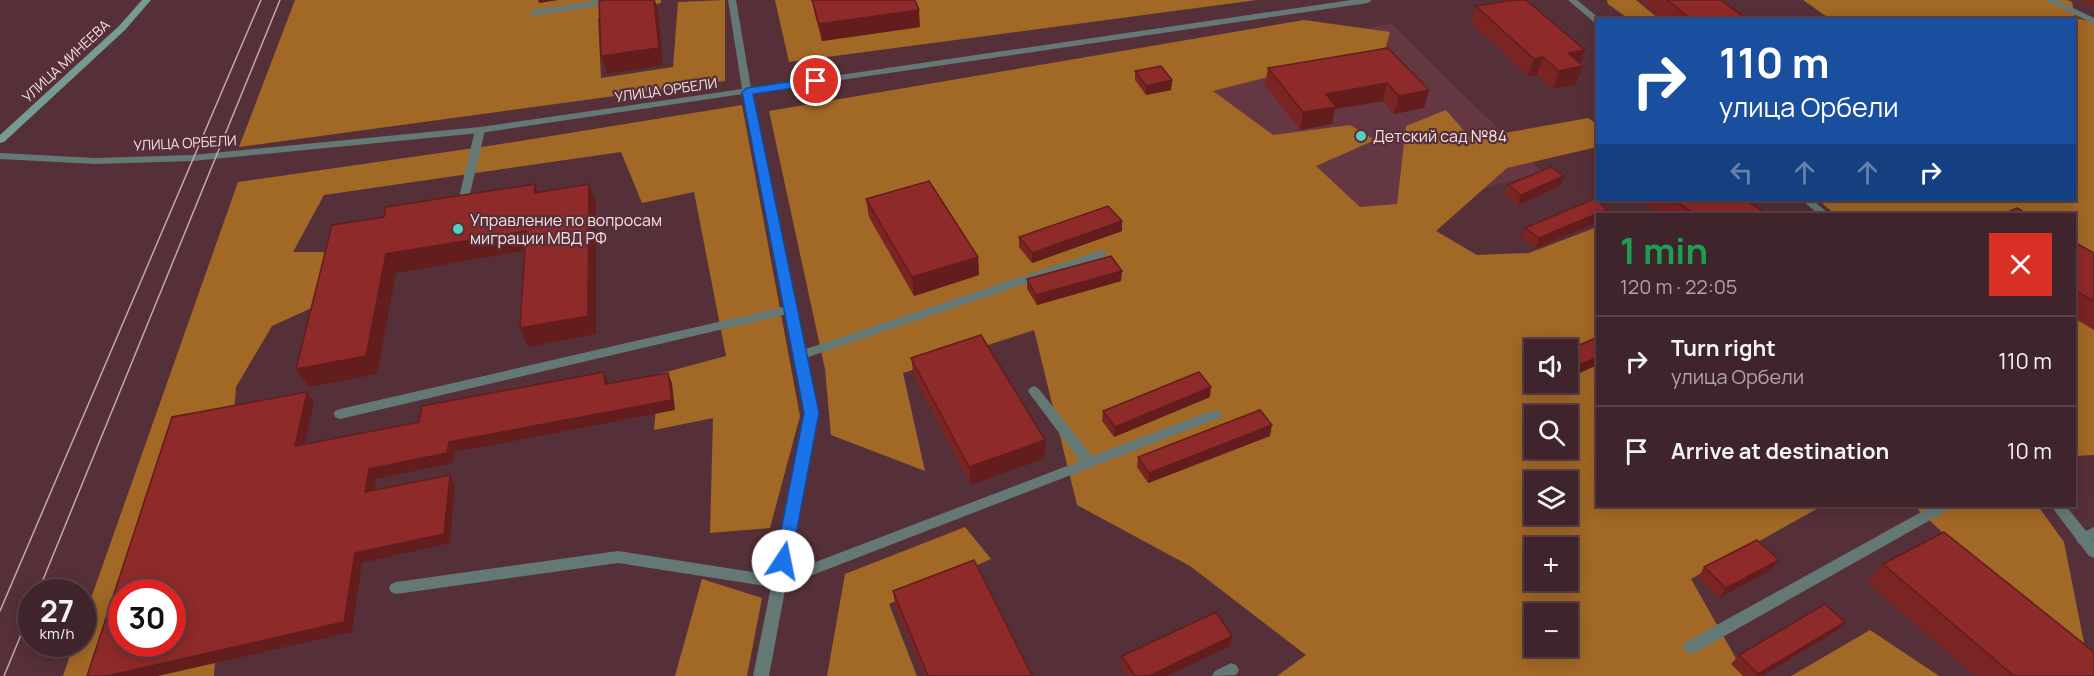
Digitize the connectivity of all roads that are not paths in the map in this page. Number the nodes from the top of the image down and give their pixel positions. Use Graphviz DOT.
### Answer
graph roads {
  1 [pos="147,0"];
  2 [pos="616,0"];
  3 [pos="732,0"];
  4 [pos="1368,0"];
  5 [pos="1572,0"];
  6 [pos="2049,0"];
  7 [pos="533,13"];
  8 [pos="1596,19"];
  9 [pos="2094,21"];
  10 [pos="747,92"];
  11 [pos="480,130"];
  12 [pos="0,140"];
  13 [pos="0,156"];
  14 [pos="1808,201"];
  15 [pos="463,202"];
  16 [pos="1823,213"];
  17 [pos="1101,254"];
  18 [pos="792,309"];
  19 [pos="801,355"];
  20 [pos="1034,391"];
  21 [pos="340,414"];
  22 [pos="1216,414"];
  23 [pos="1090,464"];
  24 [pos="1941,507"];
  25 [pos="2059,507"];
  26 [pos="2088,536"];
  27 [pos="2094,552"];
  28 [pos="779,582"];
  29 [pos="396,588"];
  30 [pos="1691,647"];
  31 [pos="761,676"];
  1 -- 12 [label="main road, УЛИЦА МИНЕЕВА"];
  2 -- 7 [label="street"];
  3 -- 10 [label="street"];
  4 -- 10 [label="street, УЛИЦА ОРБЕЛИ"];
  5 -- 8 [label="street"];
  6 -- 9 [label="street"];
  10 -- 11 [label="street, УЛИЦА ОРБЕЛИ"];
  10 -- 18 [label="street"];
  11 -- 13 [label="street, УЛИЦА ОРБЕЛИ"];
  11 -- 15 [label="street"];
  14 -- 16 [label="street"];
  17 -- 19 [label="street"];
  18 -- 19 [label="street"];
  18 -- 21 [label="street"];
  19 -- 28 [label="street"];
  20 -- 23 [label="street"];
  22 -- 23 [label="street"];
  23 -- 28 [label="street"];
  24 -- 30 [label="street"];
  25 -- 26 [label="street"];
  26 -- 27 [label="street"];
  28 -- 29 [label="street"];
  28 -- 31 [label="street"];
}
